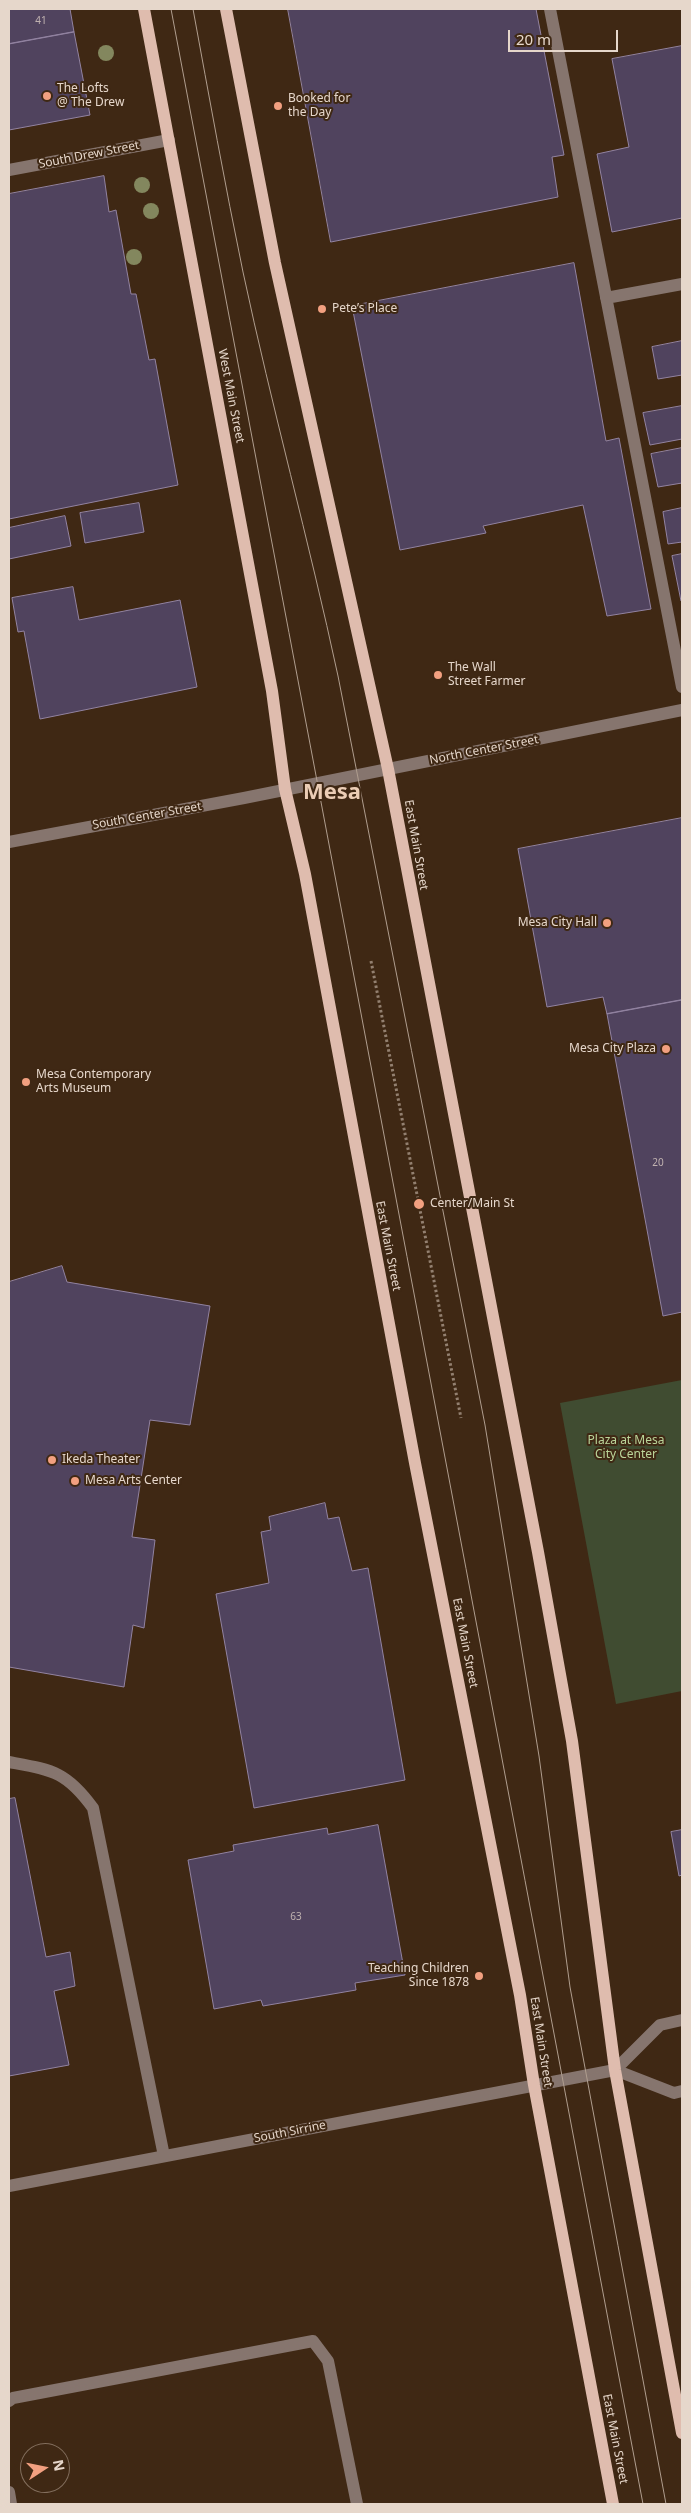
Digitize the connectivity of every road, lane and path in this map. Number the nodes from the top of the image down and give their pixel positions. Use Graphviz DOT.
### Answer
graph roads {
  1 [pos="144,9"];
  2 [pos="226,9"];
  3 [pos="550,9"];
  4 [pos="169,140"];
  5 [pos="9,170"];
  6 [pos="682,284"];
  7 [pos="606,298"];
  8 [pos="682,687"];
  9 [pos="682,710"];
  10 [pos="388,769"];
  11 [pos="285,789"];
  12 [pos="9,842"];
  13 [pos="371,961"];
  14 [pos="461,1418"];
  15 [pos="9,1762"];
  16 [pos="682,2020"];
  17 [pos="615,2070"];
  18 [pos="534,2085"];
  19 [pos="682,2091"];
  20 [pos="164,2156"];
  21 [pos="9,2186"];
  22 [pos="9,2401"];
  23 [pos="682,2433"];
  24 [pos="9,2492"];
  25 [pos="11,2504"];
  26 [pos="357,2504"];
  27 [pos="613,2504"];
  1 -- 4 [label="main road, West Main Street"];
  2 -- 10 [label="main road"];
  3 -- 7 [label="street"];
  4 -- 5 [label="street, South Drew Street"];
  4 -- 11 [label="main road, West Main Street"];
  6 -- 7 [label="street"];
  7 -- 8 [label="street"];
  9 -- 10 [label="street, North Center Street"];
  10 -- 11 [label="street, North Center Street"];
  10 -- 17 [label="main road, East Main Street"];
  11 -- 12 [label="street, South Center Street"];
  11 -- 18 [label="main road, East Main Street"];
  13 -- 14 [label="path"];
  15 -- 20 [label="street"];
  16 -- 17 [label="street"];
  17 -- 18 [label="street, South Sirrine"];
  17 -- 19 [label="street"];
  17 -- 23 [label="main road, East Main Street"];
  18 -- 20 [label="street, South Sirrine"];
  18 -- 27 [label="main road, East Main Street"];
  20 -- 21 [label="street, South Sirrine"];
  22 -- 26 [label="street"];
  24 -- 25 [label="street"];
}
